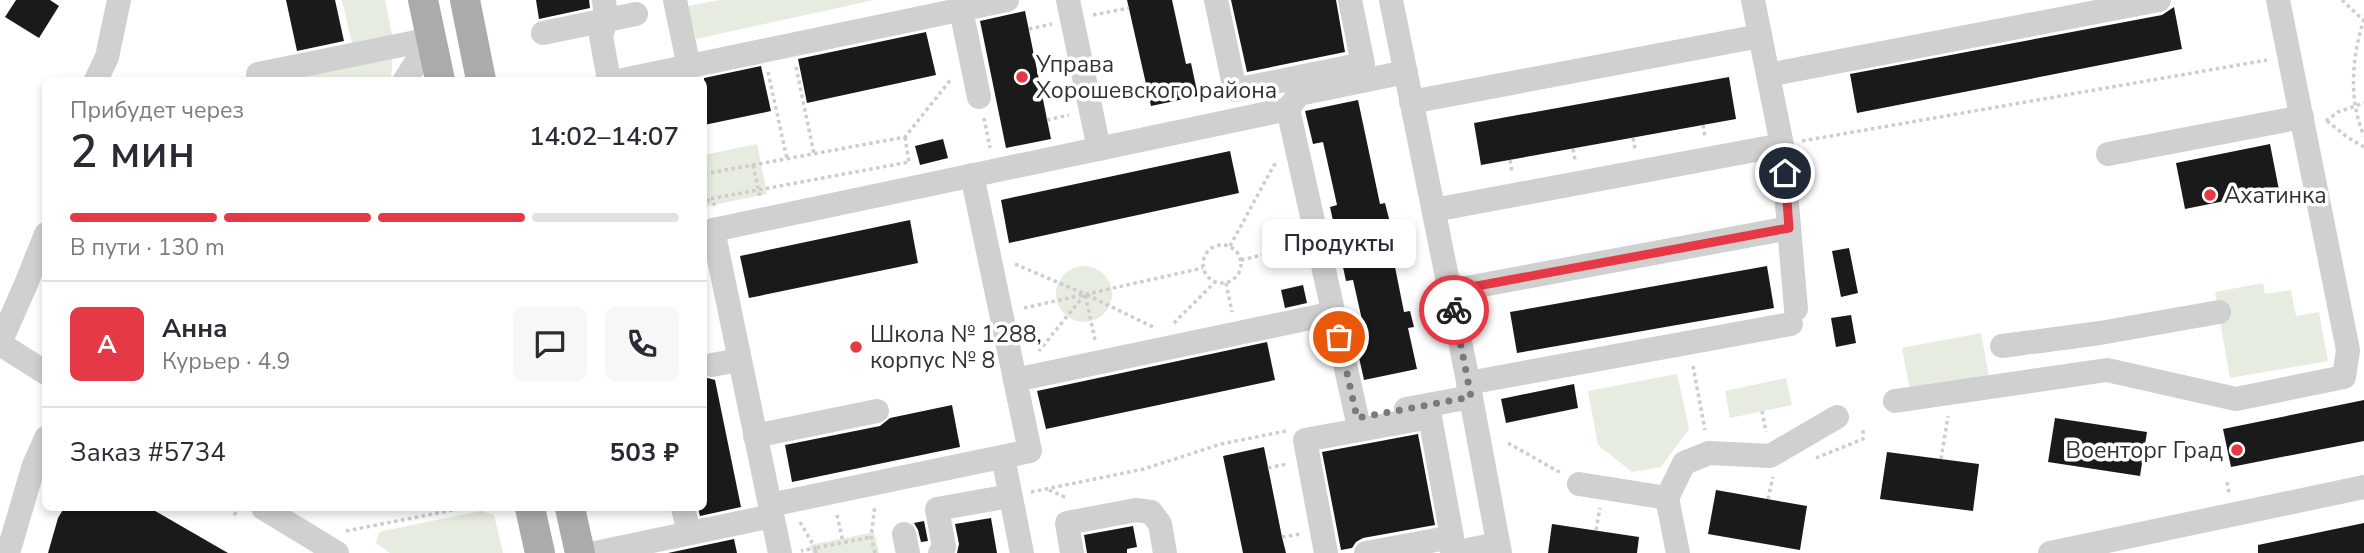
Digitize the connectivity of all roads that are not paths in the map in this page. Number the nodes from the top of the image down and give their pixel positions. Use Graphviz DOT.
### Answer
graph roads {
  1 [pos="119,0"];
  2 [pos="423,0"];
  3 [pos="466,0"];
  4 [pos="675,0"];
  5 [pos="1068,0"];
  6 [pos="1216,0"];
  7 [pos="1350,0"];
  8 [pos="1394,0"];
  9 [pos="1753,0"];
  10 [pos="2159,0"];
  11 [pos="2278,0"];
  12 [pos="1002,1"];
  13 [pos="605,10"];
  14 [pos="961,10"];
  15 [pos="636,14"];
  16 [pos="543,33"];
  17 [pos="1760,36"];
  18 [pos="431,39"];
  19 [pos="689,66"];
  20 [pos="1406,72"];
  21 [pos="258,74"];
  22 [pos="1768,75"];
  23 [pos="97,77"];
  24 [pos="407,77"];
  25 [pos="439,77"];
  26 [pos="480,77"];
  27 [pos="608,77"];
  28 [pos="637,77"];
  29 [pos="979,97"];
  30 [pos="1411,102"];
  31 [pos="1288,109"];
  32 [pos="2311,121"];
  33 [pos="1782,145"];
  34 [pos="1099,149"];
  35 [pos="2109,154"];
  36 [pos="984,173"];
  37 [pos="1434,210"];
  38 [pos="1789,228"];
  39 [pos="42,244"];
  40 [pos="1450,291"];
  41 [pos="2219,312"];
  42 [pos="1334,313"];
  43 [pos="0,344"];
  44 [pos="739,359"];
  45 [pos="712,365"];
  46 [pos="42,370"];
  47 [pos="2354,375"];
  48 [pos="1015,380"];
  49 [pos="2028,381"];
  50 [pos="1470,390"];
  51 [pos="1895,401"];
  52 [pos="877,411"];
  53 [pos="1429,411"];
  54 [pos="1837,417"];
  55 [pos="1357,418"];
  56 [pos="755,436"];
  57 [pos="42,447"];
  58 [pos="1003,457"];
  59 [pos="1579,484"];
  60 [pos="2364,486"];
  61 [pos="1010,496"];
  62 [pos="1667,498"];
  63 [pos="777,508"];
  64 [pos="270,511"];
  65 [pos="531,511"];
  66 [pos="571,511"];
  67 [pos="684,511"];
  68 [pos="689,533"];
  69 [pos="1300,541"];
  70 [pos="342,542"];
  71 [pos="1455,547"];
  72 [pos="1499,549"];
  73 [pos="8,553"];
  74 [pos="540,553"];
  75 [pos="580,553"];
  76 [pos="595,553"];
  77 [pos="780,553"];
  78 [pos="940,553"];
  79 [pos="1022,553"];
  80 [pos="1072,553"];
  81 [pos="1165,553"];
  82 [pos="1326,553"];
  83 [pos="1366,553"];
  84 [pos="1678,553"];
  85 [pos="2050,553"];
  1 -- 23 [label="street"];
  2 -- 18 [label="main road"];
  3 -- 26 [label="main road"];
  4 -- 19 [label="street"];
  5 -- 34 [label="street"];
  6 -- 7 [label="street"];
  8 -- 20 [label="street"];
  9 -- 17 [label="street"];
  10 -- 22 [label="street"];
  11 -- 32 [label="street"];
  12 -- 14 [label="street"];
  13 -- 15 [label="street"];
  13 -- 16 [label="street"];
  13 -- 27 [label="street"];
  14 -- 19 [label="street"];
  14 -- 29 [label="street"];
  17 -- 22 [label="street"];
  17 -- 30 [label="street"];
  18 -- 21 [label="street"];
  18 -- 24 [label="street"];
  18 -- 25 [label="main road"];
  19 -- 28 [label="street"];
  20 -- 30 [label="street"];
  20 -- 31 [label="street"];
  22 -- 33 [label="street"];
  30 -- 37 [label="street"];
  31 -- 34 [label="street"];
  31 -- 42 [label="street"];
  32 -- 35 [label="street"];
  32 -- 47 [label="street"];
  33 -- 37 [label="street"];
  33 -- 38 [label="street"];
  34 -- 36 [label="street"];
  36 -- 44 [label="street"];
  36 -- 48 [label="street"];
  37 -- 40 [label="street"];
  38 -- 40 [label="street"];
  38 -- 50 [label="street"];
  39 -- 43 [label="street"];
  40 -- 50 [label="street"];
  41 -- 49 [label="street"];
  42 -- 48 [label="street"];
  42 -- 55 [label="street"];
  43 -- 46 [label="street"];
  44 -- 45 [label="street"];
  44 -- 56 [label="street"];
  47 -- 49 [label="street"];
  48 -- 58 [label="street"];
  49 -- 51 [label="street"];
  50 -- 53 [label="street"];
  50 -- 72 [label="street"];
  52 -- 56 [label="street"];
  53 -- 55 [label="street"];
  53 -- 71 [label="street"];
  53 -- 82 [label="street"];
  54 -- 62 [label="street"];
  55 -- 69 [label="street"];
  56 -- 63 [label="street"];
  57 -- 73 [label="street"];
  58 -- 61 [label="street"];
  58 -- 63 [label="street"];
  59 -- 62 [label="street"];
  60 -- 85 [label="street"];
  61 -- 78 [label="street"];
  61 -- 79 [label="street"];
  62 -- 84 [label="street"];
  63 -- 68 [label="street"];
  63 -- 77 [label="street"];
  64 -- 70 [label="street"];
  65 -- 74 [label="main road"];
  66 -- 75 [label="main road"];
  67 -- 68 [label="street"];
  68 -- 76 [label="street"];
  71 -- 72 [label="street"];
  71 -- 83 [label="street"];
  80 -- 81 [label="street"];
}
